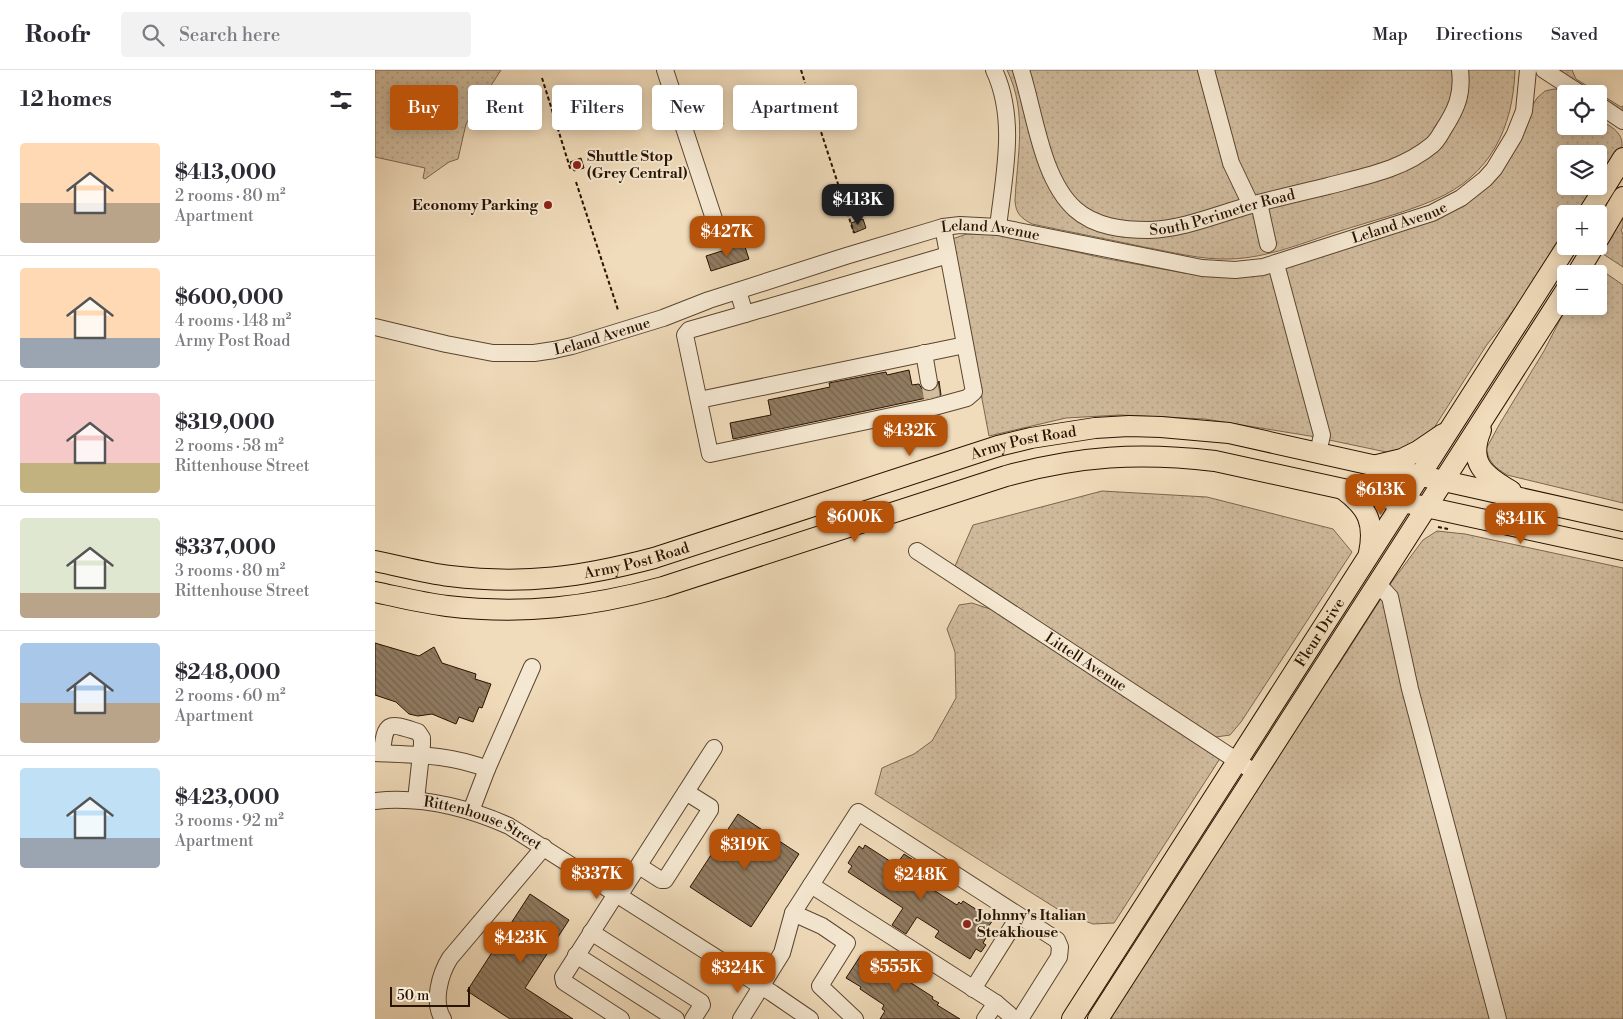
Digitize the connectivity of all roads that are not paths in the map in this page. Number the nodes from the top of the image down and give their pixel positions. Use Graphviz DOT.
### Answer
graph roads {
  1 [pos="665,70"];
  2 [pos="994,70"];
  3 [pos="1021,70"];
  4 [pos="1206,70"];
  5 [pos="1460,70"];
  6 [pos="1528,70"];
  7 [pos="1545,70"];
  8 [pos="1568,85"];
  9 [pos="1607,110"];
  10 [pos="1623,121"];
  11 [pos="1623,158"];
  12 [pos="1623,197"];
  13 [pos="1255,204"];
  14 [pos="1593,205"];
  15 [pos="1607,224"];
  16 [pos="943,227"];
  17 [pos="998,227"];
  18 [pos="718,231"];
  19 [pos="1268,244"];
  20 [pos="948,254"];
  21 [pos="1561,255"];
  22 [pos="1276,264"];
  23 [pos="738,291"];
  24 [pos="1557,304"];
  25 [pos="745,314"];
  26 [pos="375,327"];
  27 [pos="965,345"];
  28 [pos="924,354"];
  29 [pos="932,396"];
  30 [pos="699,400"];
  31 [pos="1489,409"];
  32 [pos="1449,430"];
  33 [pos="1318,453"];
  34 [pos="1374,466"];
  35 [pos="1420,476"];
  36 [pos="1443,482"];
  37 [pos="1342,489"];
  38 [pos="1524,498"];
  39 [pos="1403,503"];
  40 [pos="1427,508"];
  41 [pos="1623,521"];
  42 [pos="1623,550"];
  43 [pos="917,551"];
  44 [pos="1367,560"];
  45 [pos="375,561"];
  46 [pos="1378,584"];
  47 [pos="375,592"];
  48 [pos="532,667"];
  49 [pos="715,748"];
  50 [pos="378,753"];
  51 [pos="421,754"];
  52 [pos="1237,761"];
  53 [pos="487,769"];
  54 [pos="1256,773"];
  55 [pos="686,792"];
  56 [pos="416,800"];
  57 [pos="375,801"];
  58 [pos="471,811"];
  59 [pos="544,847"];
  60 [pos="639,866"];
  61 [pos="811,885"];
  62 [pos="618,895"];
  63 [pos="793,913"];
  64 [pos="1019,916"];
  65 [pos="591,932"];
  66 [pos="576,955"];
  67 [pos="762,986"];
  68 [pos="973,989"];
  69 [pos="995,1003"];
  70 [pos="443,1019"];
  71 [pos="621,1019"];
  72 [pos="676,1019"];
  73 [pos="693,1019"];
  74 [pos="741,1019"];
  75 [pos="810,1019"];
  76 [pos="855,1019"];
  77 [pos="985,1019"];
  78 [pos="1012,1019"];
  79 [pos="1020,1019"];
  80 [pos="1072,1019"];
  81 [pos="1098,1019"];
  82 [pos="1498,1019"];
  1 -- 18 [label="street"];
  2 -- 17 [label="street"];
  3 -- 13 [label="street, South Perimeter Road"];
  4 -- 13 [label="street"];
  5 -- 13 [label="street, South Perimeter Road"];
  6 -- 22 [label="street, Leland Avenue"];
  7 -- 8 [label="street"];
  9 -- 10 [label="street"];
  11 -- 14 [label="main road"];
  12 -- 15 [label="main road"];
  13 -- 19 [label="street"];
  16 -- 17 [label="street, Leland Avenue"];
  16 -- 20 [label="street"];
  16 -- 23 [label="street, Leland Avenue"];
  17 -- 22 [label="street, Leland Avenue"];
  20 -- 25 [label="street"];
  20 -- 27 [label="street"];
  21 -- 32 [label="main road, Fleur Drive"];
  22 -- 33 [label="street"];
  23 -- 25 [label="street"];
  23 -- 26 [label="street, Leland Avenue"];
  24 -- 31 [label="main road, Fleur Drive"];
  25 -- 30 [label="street"];
  27 -- 28 [label="street"];
  27 -- 29 [label="street"];
  28 -- 29 [label="street"];
  28 -- 30 [label="street"];
  29 -- 30 [label="street"];
  31 -- 36 [label="main road, Fleur Drive"];
  31 -- 38 [label="main road"];
  32 -- 34 [label="main road"];
  32 -- 35 [label="main road, Fleur Drive"];
  33 -- 34 [label="main road, Army Post Road"];
  33 -- 45 [label="main road, Army Post Road"];
  34 -- 35 [label="main road, Army Post Road"];
  35 -- 36 [label="main road, Army Post Road"];
  35 -- 39 [label="main road, Fleur Drive"];
  36 -- 38 [label="main road, Army Post Road"];
  36 -- 40 [label="main road, Fleur Drive"];
  37 -- 39 [label="main road, Army Post Road"];
  37 -- 44 [label="main road"];
  37 -- 47 [label="main road, Army Post Road"];
  38 -- 41 [label="main road, Army Post Road"];
  39 -- 40 [label="main road, Army Post Road"];
  39 -- 44 [label="main road, Fleur Drive"];
  40 -- 42 [label="main road, Army Post Road"];
  40 -- 46 [label="main road, Fleur Drive"];
  43 -- 52 [label="street, Littell Avenue"];
  44 -- 52 [label="main road, Fleur Drive"];
  46 -- 54 [label="main road, Fleur Drive"];
  46 -- 82 [label="street"];
  48 -- 53 [label="street"];
  49 -- 55 [label="street"];
  50 -- 51 [label="street"];
  50 -- 51 [label="street"];
  51 -- 53 [label="street"];
  51 -- 56 [label="street"];
  52 -- 54 [label="street, Littell Avenue"];
  52 -- 80 [label="main road, Fleur Drive"];
  53 -- 58 [label="street"];
  54 -- 81 [label="main road, Fleur Drive"];
  55 -- 60 [label="street"];
  55 -- 60 [label="street"];
  56 -- 57 [label="street, Rittenhouse Street"];
  56 -- 58 [label="street, Rittenhouse Street"];
  58 -- 59 [label="street, Rittenhouse Street"];
  59 -- 62 [label="street, Rittenhouse Street"];
  59 -- 70 [label="street"];
  60 -- 62 [label="street"];
  61 -- 63 [label="street"];
  61 -- 64 [label="street"];
  61 -- 68 [label="street"];
  62 -- 65 [label="street"];
  62 -- 67 [label="street, Rittenhouse Street"];
  63 -- 67 [label="street"];
  63 -- 76 [label="street"];
  64 -- 68 [label="street"];
  64 -- 79 [label="street"];
  65 -- 66 [label="street"];
  65 -- 73 [label="street"];
  66 -- 71 [label="street"];
  66 -- 72 [label="street"];
  67 -- 74 [label="street"];
  67 -- 75 [label="street, Rittenhouse Street"];
  68 -- 69 [label="street"];
  69 -- 77 [label="street"];
  69 -- 78 [label="street"];
}
